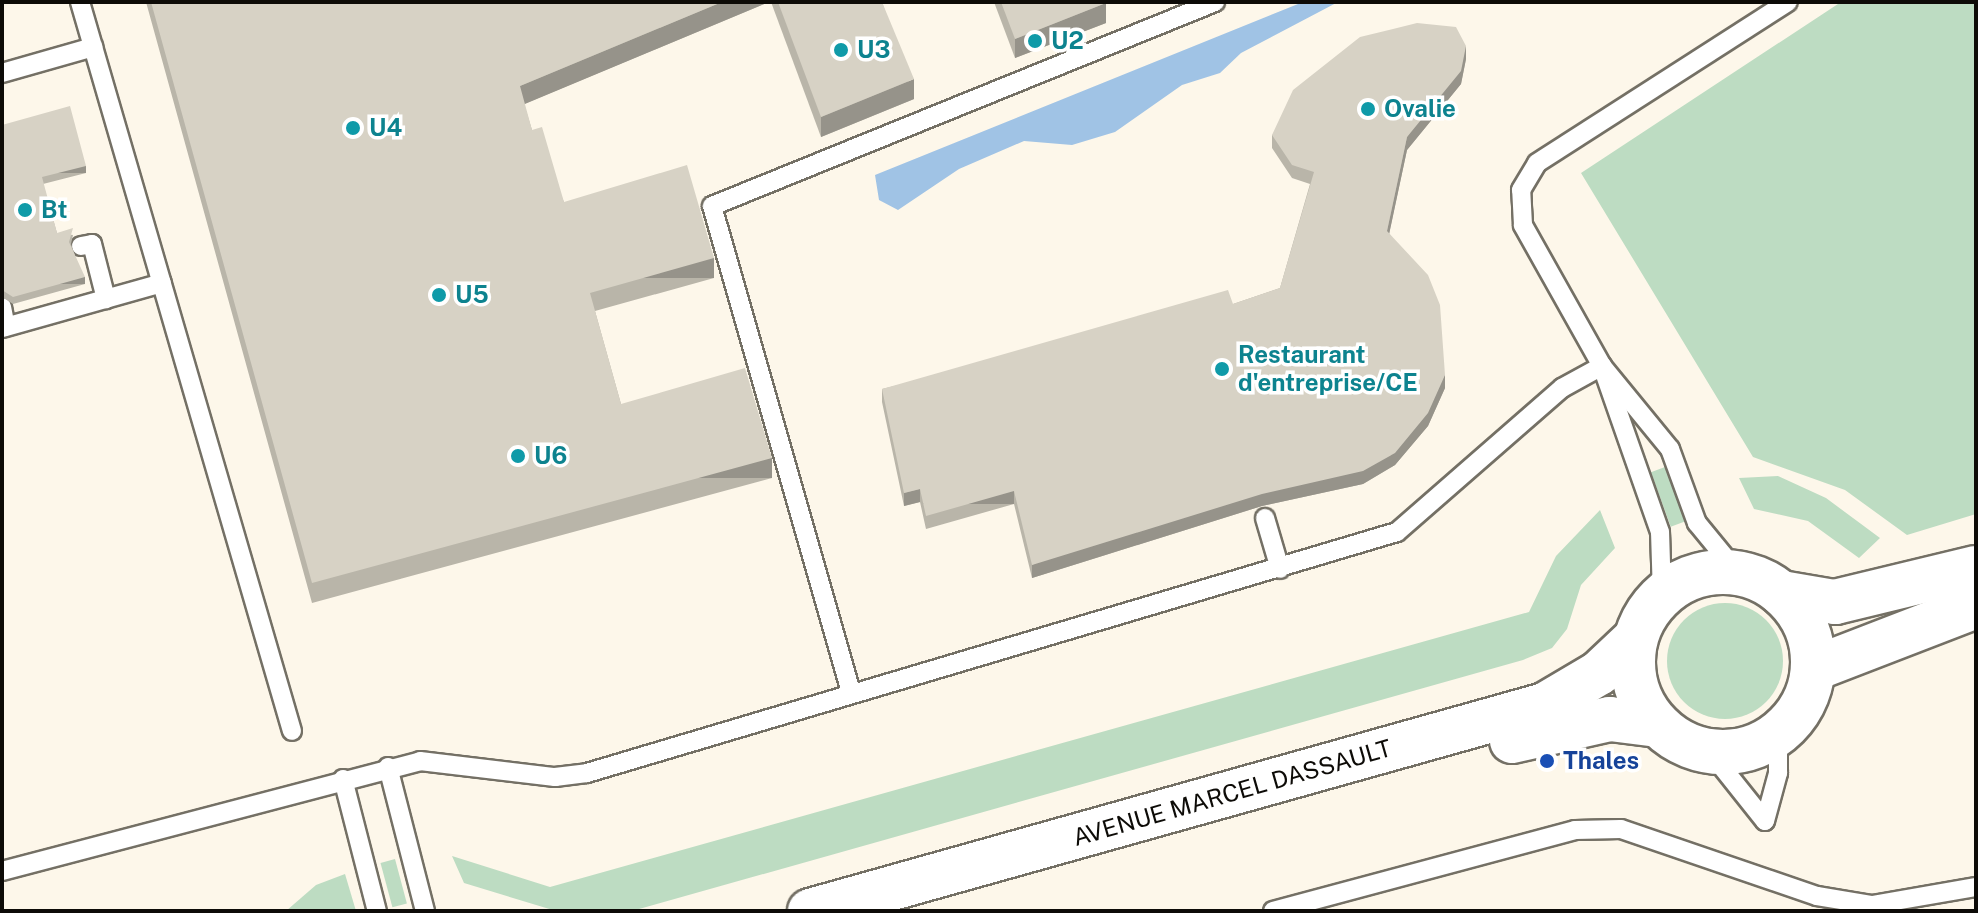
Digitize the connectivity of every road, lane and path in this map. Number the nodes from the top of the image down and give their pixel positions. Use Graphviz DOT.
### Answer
graph roads {
  1 [pos="80,2"];
  2 [pos="1215,2"];
  3 [pos="1788,2"];
  4 [pos="93,47"];
  5 [pos="2,73"];
  6 [pos="81,246"];
  7 [pos="162,283"];
  8 [pos="106,299"];
  9 [pos="2,307"];
  10 [pos="4,328"];
  11 [pos="1602,366"];
  12 [pos="1265,518"];
  13 [pos="1976,568"];
  14 [pos="1280,569"];
  15 [pos="1738,573"];
  16 [pos="1781,593"];
  17 [pos="1662,595"];
  18 [pos="1976,606"];
  19 [pos="1635,639"];
  20 [pos="1813,669"];
  21 [pos="851,692"];
  22 [pos="1658,725"];
  23 [pos="292,731"];
  24 [pos="1778,734"];
  25 [pos="1710,752"];
  26 [pos="388,767"];
  27 [pos="343,779"];
  28 [pos="2,871"];
  29 [pos="1976,887"];
  30 [pos="1816,904"];
  31 [pos="377,911"];
  32 [pos="425,911"];
  33 [pos="810,911"];
  34 [pos="911,911"];
  35 [pos="1273,911"];
  1 -- 4 [label="lane"];
  2 -- 21 [label="lane"];
  3 -- 11 [label="lane"];
  4 -- 5 [label="lane"];
  4 -- 7 [label="lane"];
  6 -- 8 [label="lane"];
  7 -- 8 [label="lane"];
  7 -- 23 [label="lane"];
  8 -- 10 [label="lane"];
  9 -- 10 [label="lane"];
  11 -- 14 [label="lane"];
  11 -- 15 [label="lane"];
  11 -- 17 [label="lane"];
  12 -- 14 [label="lane"];
  13 -- 16 [label="main road"];
  14 -- 21 [label="lane"];
  15 -- 16 [label="main road"];
  15 -- 17 [label="main road"];
  16 -- 20 [label="main road"];
  17 -- 19 [label="main road"];
  18 -- 20 [label="main road"];
  19 -- 22 [label="main road"];
  19 -- 33 [label="main road, AVENUE MARCEL DASSAULT"];
  20 -- 24 [label="main road"];
  21 -- 26 [label="lane"];
  22 -- 25 [label="main road"];
  22 -- 34 [label="main road, AVENUE MARCEL DASSAULT"];
  24 -- 25 [label="main road"];
  24 -- 25 [label="lane"];
  26 -- 27 [label="lane"];
  26 -- 32 [label="lane"];
  27 -- 28 [label="lane"];
  27 -- 31 [label="lane"];
  29 -- 30 [label="lane"];
  30 -- 35 [label="lane"];
}
